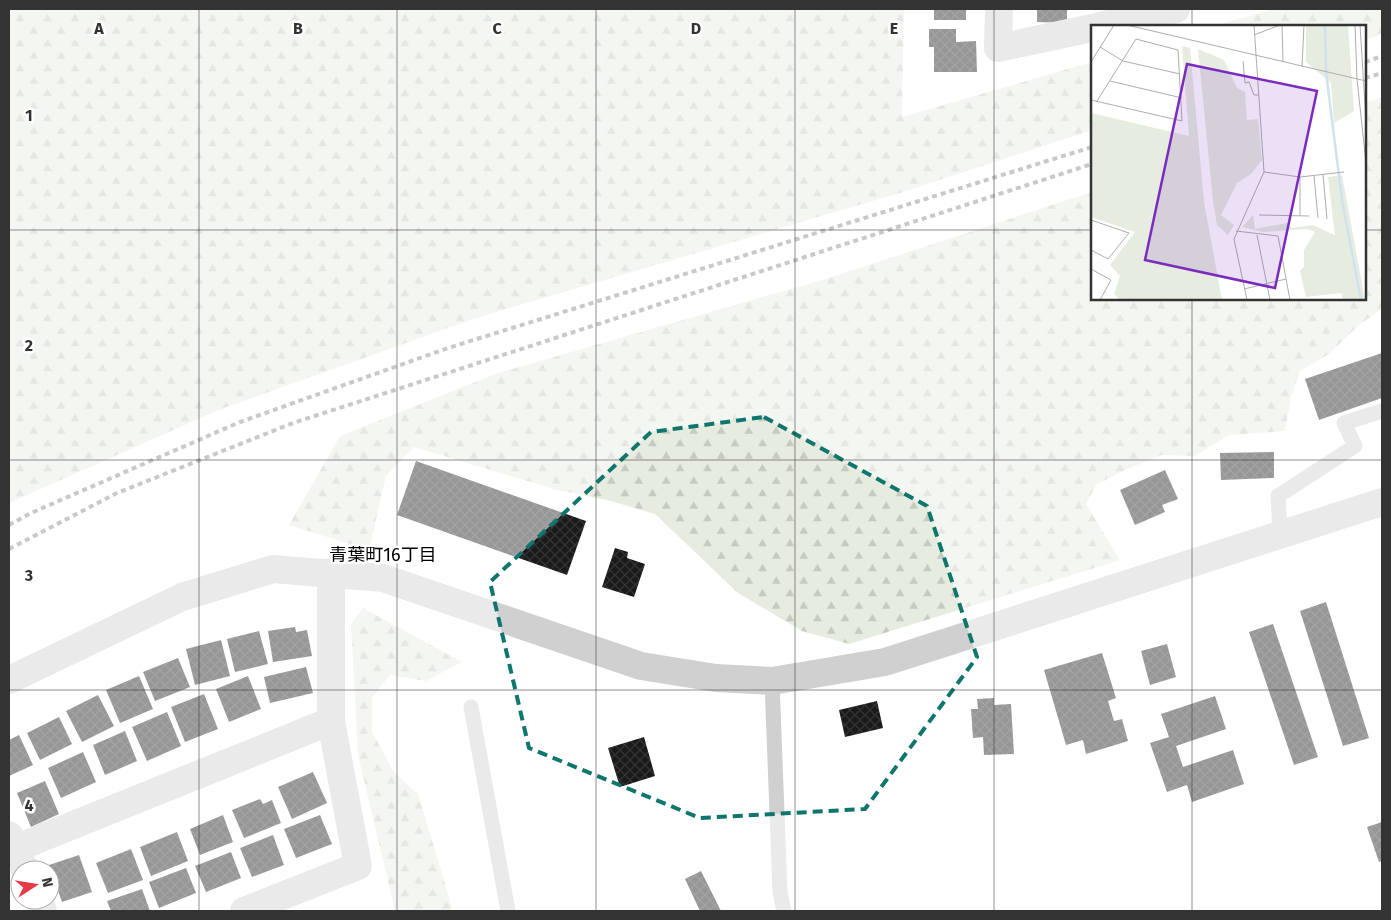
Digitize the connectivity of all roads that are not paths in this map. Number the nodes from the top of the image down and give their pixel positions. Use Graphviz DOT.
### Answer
graph roads {
  1 [pos="999,9"];
  2 [pos="1161,11"];
  3 [pos="1104,25"];
  4 [pos="1091,28"];
  5 [pos="1382,410"];
  6 [pos="1382,502"];
  7 [pos="1280,535"];
  8 [pos="331,572"];
  9 [pos="9,680"];
  10 [pos="772,681"];
  11 [pos="471,708"];
  12 [pos="331,721"];
  13 [pos="14,851"];
  14 [pos="244,911"];
  15 [pos="508,911"];
  16 [pos="784,911"];
  1 -- 4 [label="street"];
  2 -- 3 [label="street"];
  5 -- 7 [label="lane"];
  6 -- 7 [label="street"];
  7 -- 10 [label="street"];
  8 -- 9 [label="street"];
  8 -- 10 [label="street"];
  8 -- 12 [label="street"];
  10 -- 16 [label="lane"];
  11 -- 15 [label="lane"];
  12 -- 13 [label="street"];
  12 -- 14 [label="street"];
}
